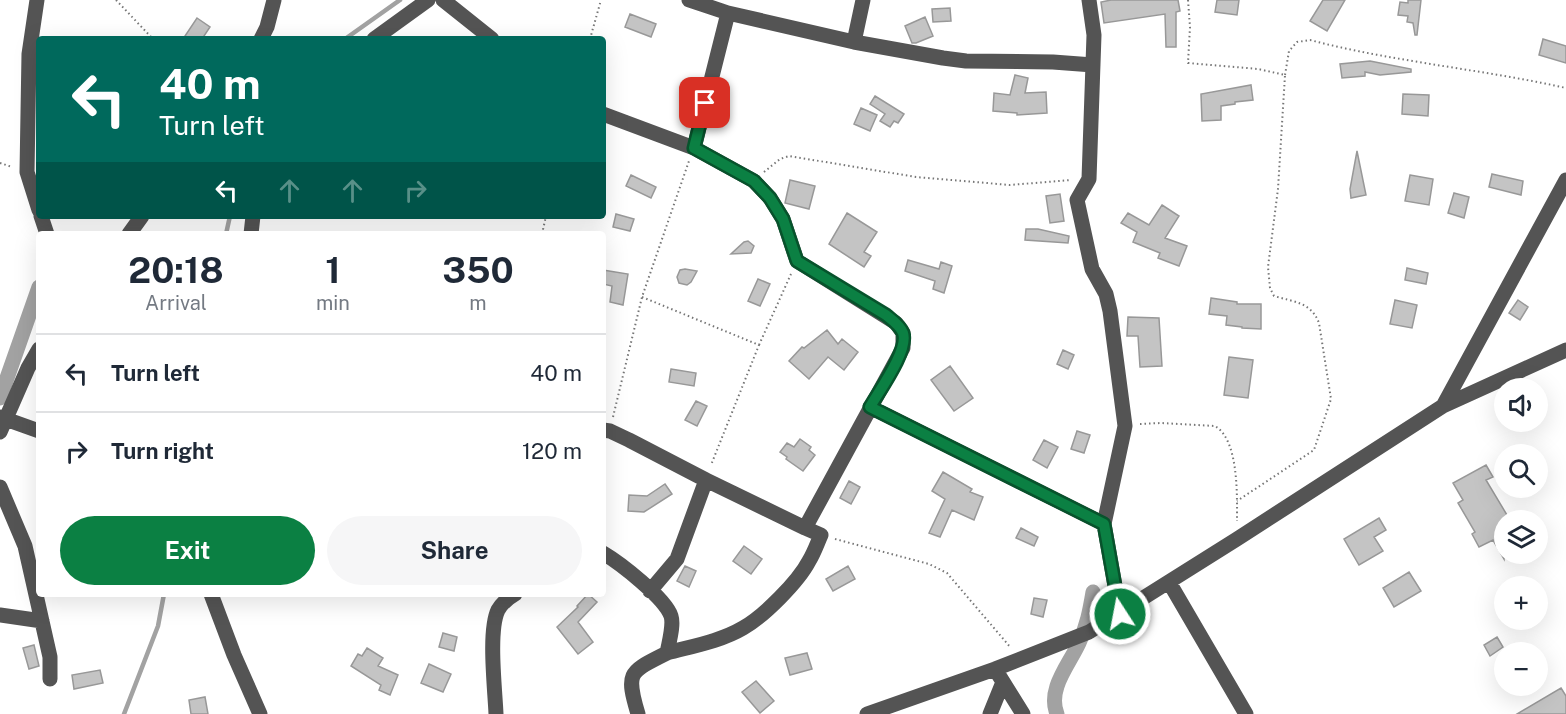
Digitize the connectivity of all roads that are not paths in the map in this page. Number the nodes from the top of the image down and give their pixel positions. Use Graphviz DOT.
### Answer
graph roads {
  1 [pos="37,0"];
  2 [pos="274,0"];
  3 [pos="428,0"];
  4 [pos="443,0"];
  5 [pos="689,0"];
  6 [pos="863,0"];
  7 [pos="1089,0"];
  8 [pos="728,13"];
  9 [pos="262,36"];
  10 [pos="378,36"];
  11 [pos="488,36"];
  12 [pos="854,42"];
  13 [pos="1092,65"];
  14 [pos="606,115"];
  15 [pos="694,148"];
  16 [pos="1566,180"];
  17 [pos="36,200"];
  18 [pos="1566,350"];
  19 [pos="33,371"];
  20 [pos="1443,406"];
  21 [pos="870,407"];
  22 [pos="2,423"];
  23 [pos="36,430"];
  24 [pos="606,431"];
  25 [pos="706,480"];
  26 [pos="0,487"];
  27 [pos="1104,524"];
  28 [pos="805,528"];
  29 [pos="606,555"];
  30 [pos="1169,582"];
  31 [pos="650,591"];
  32 [pos="36,595"];
  33 [pos="37,597"];
  34 [pos="212,597"];
  35 [pos="510,597"];
  36 [pos="1120,614"];
  37 [pos="0,615"];
  38 [pos="42,621"];
  39 [pos="668,653"];
  40 [pos="999,676"];
  41 [pos="50,678"];
  42 [pos="260,714"];
  43 [pos="496,714"];
  44 [pos="638,714"];
  45 [pos="867,714"];
  46 [pos="990,714"];
  47 [pos="1023,714"];
  48 [pos="1246,714"];
  1 -- 17 [label="street"];
  2 -- 9 [label="street"];
  3 -- 10 [label="street"];
  4 -- 11 [label="street"];
  5 -- 8 [label="street"];
  6 -- 12 [label="street"];
  7 -- 13 [label="street"];
  8 -- 12 [label="street"];
  8 -- 15 [label="street"];
  12 -- 13 [label="street"];
  13 -- 27 [label="street"];
  14 -- 15 [label="street"];
  15 -- 21 [label="street"];
  16 -- 20 [label="street"];
  18 -- 20 [label="street"];
  19 -- 22 [label="street"];
  20 -- 30 [label="street"];
  21 -- 27 [label="street"];
  21 -- 28 [label="street"];
  22 -- 23 [label="street"];
  24 -- 25 [label="street"];
  25 -- 28 [label="street"];
  25 -- 31 [label="street"];
  26 -- 32 [label="street"];
  27 -- 36 [label="street"];
  28 -- 39 [label="street"];
  29 -- 31 [label="street"];
  30 -- 36 [label="street"];
  30 -- 48 [label="street"];
  31 -- 39 [label="street"];
  33 -- 38 [label="street"];
  34 -- 42 [label="street"];
  35 -- 43 [label="street"];
  36 -- 40 [label="street"];
  37 -- 38 [label="street"];
  38 -- 41 [label="street"];
  39 -- 44 [label="street"];
  40 -- 45 [label="street"];
  40 -- 46 [label="street"];
  40 -- 47 [label="street"];
}
